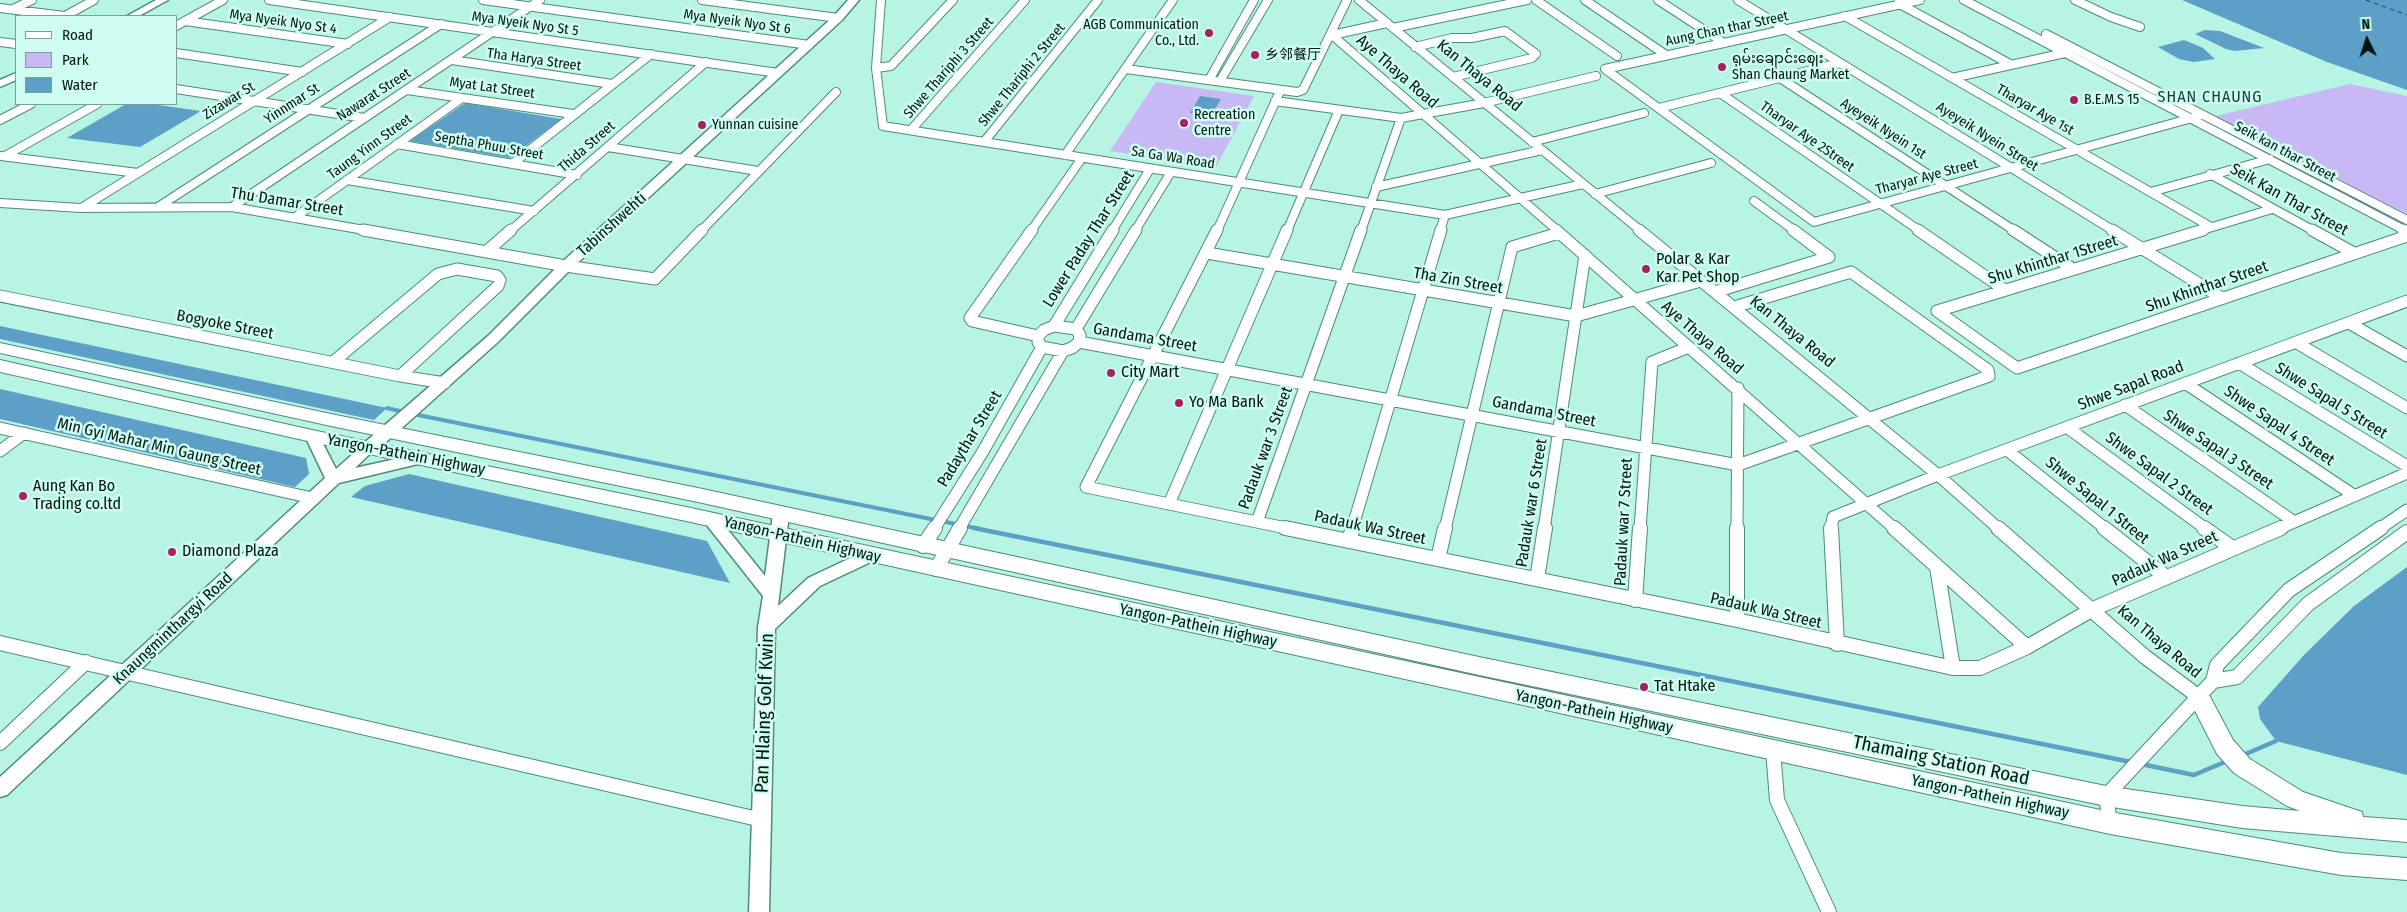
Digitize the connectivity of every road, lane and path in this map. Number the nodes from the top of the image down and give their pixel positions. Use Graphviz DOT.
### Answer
graph roads {
  1 [pos="32,0"];
  2 [pos="94,0"];
  3 [pos="163,0"];
  4 [pos="223,0"];
  5 [pos="269,0"];
  6 [pos="484,0"];
  7 [pos="540,0"];
  8 [pos="702,0"];
  9 [pos="854,0"];
  10 [pos="881,0"];
  11 [pos="953,0"];
  12 [pos="1025,0"];
  13 [pos="1098,0"];
  14 [pos="1173,0"];
  15 [pos="1254,0"];
  16 [pos="1268,0"];
  17 [pos="1347,0"];
  18 [pos="1359,0"];
  19 [pos="1527,0"];
  20 [pos="1536,0"];
  21 [pos="1585,0"];
  22 [pos="1658,0"];
  23 [pos="1741,0"];
  24 [pos="1893,0"];
  25 [pos="1920,0"];
  26 [pos="1964,0"];
  27 [pos="1979,0"];
  28 [pos="2075,0"];
  29 [pos="282,1"];
  30 [pos="1900,4"];
  31 [pos="530,6"];
  32 [pos="0,8"];
  33 [pos="12,10"];
  34 [pos="55,15"];
  35 [pos="66,15"];
  36 [pos="134,15"];
  37 [pos="1845,16"];
  38 [pos="390,17"];
  39 [pos="838,18"];
  40 [pos="185,21"];
  41 [pos="441,24"];
  42 [pos="178,25"];
  43 [pos="1390,26"];
  44 [pos="2140,27"];
  45 [pos="1785,29"];
  46 [pos="494,32"];
  47 [pos="1332,35"];
  48 [pos="0,42"];
  49 [pos="1724,42"];
  50 [pos="15,44"];
  51 [pos="348,44"];
  52 [pos="809,45"];
  53 [pos="1415,47"];
  54 [pos="178,53"];
  55 [pos="2065,53"];
  56 [pos="651,54"];
  57 [pos="1666,55"];
  58 [pos="1617,56"];
  59 [pos="452,60"];
  60 [pos="706,62"];
  61 [pos="1840,63"];
  62 [pos="2010,64"];
  63 [pos="876,68"];
  64 [pos="1126,69"];
  65 [pos="302,72"];
  66 [pos="778,73"];
  67 [pos="1596,76"];
  68 [pos="1453,77"];
  69 [pos="1780,78"];
  70 [pos="1952,78"];
  71 [pos="1209,80"];
  72 [pos="1220,82"];
  73 [pos="612,84"];
  74 [pos="178,89"];
  75 [pos="408,90"];
  76 [pos="1280,91"];
  77 [pos="836,92"];
  78 [pos="1720,93"];
  79 [pos="462,98"];
  80 [pos="255,101"];
  81 [pos="1275,101"];
  82 [pos="1484,103"];
  83 [pos="29,105"];
  84 [pos="95,105"];
  85 [pos="1659,108"];
  86 [pos="309,110"];
  87 [pos="1339,110"];
  88 [pos="1644,113"];
  89 [pos="574,114"];
  90 [pos="1424,114"];
  91 [pos="2203,115"];
  92 [pos="364,118"];
  93 [pos="1401,118"];
  94 [pos="2191,118"];
  95 [pos="0,120"];
  96 [pos="911,130"];
  97 [pos="984,142"];
  98 [pos="1532,142"];
  99 [pos="397,144"];
  100 [pos="608,147"];
  101 [pos="1542,150"];
  102 [pos="2077,150"];
  103 [pos="1065,155"];
  104 [pos="2,156"];
  105 [pos="1082,158"];
  106 [pos="684,159"];
  107 [pos="2270,159"];
  108 [pos="1711,163"];
  109 [pos="512,164"];
  110 [pos="1479,164"];
  111 [pos="2011,168"];
  112 [pos="1150,169"];
  113 [pos="758,171"];
  114 [pos="1170,172"];
  115 [pos="138,173"];
  116 [pos="576,174"];
  117 [pos="2210,174"];
  118 [pos="347,180"];
  119 [pos="1238,182"];
  120 [pos="1583,184"];
  121 [pos="1946,186"];
  122 [pos="1376,187"];
  123 [pos="2150,192"];
  124 [pos="1303,193"];
  125 [pos="1595,194"];
  126 [pos="1520,198"];
  127 [pos="1754,201"];
  128 [pos="0,202"];
  129 [pos="1371,203"];
  130 [pos="1879,204"];
  131 [pos="158,207"];
  132 [pos="232,207"];
  133 [pos="81,208"];
  134 [pos="2272,209"];
  135 [pos="534,211"];
  136 [pos="1445,215"];
  137 [pos="294,218"];
  138 [pos="2407,220"];
  139 [pos="2211,227"];
  140 [pos="2407,232"];
  141 [pos="1559,234"];
  142 [pos="2407,236"];
  143 [pos="2142,248"];
  144 [pos="486,252"];
  145 [pos="2354,253"];
  146 [pos="1207,254"];
  147 [pos="1585,255"];
  148 [pos="1272,264"];
  149 [pos="566,266"];
  150 [pos="2073,269"];
  151 [pos="1344,277"];
  152 [pos="1701,281"];
  153 [pos="1423,290"];
  154 [pos="2005,290"];
  155 [pos="1716,292"];
  156 [pos="0,296"];
  157 [pos="2222,298"];
  158 [pos="1636,301"];
  159 [pos="1499,303"];
  160 [pos="2405,304"];
  161 [pos="1734,308"];
  162 [pos="1576,316"];
  163 [pos="2349,323"];
  164 [pos="1054,326"];
  165 [pos="1076,329"];
  166 [pos="1040,342"];
  167 [pos="1079,342"];
  168 [pos="2297,343"];
  169 [pos="1689,347"];
  170 [pos="0,348"];
  171 [pos="1063,351"];
  172 [pos="1155,356"];
  173 [pos="2407,356"];
  174 [pos="333,362"];
  175 [pos="2239,363"];
  176 [pos="0,366"];
  177 [pos="2017,368"];
  178 [pos="1226,370"];
  179 [pos="400,376"];
  180 [pos="445,383"];
  181 [pos="2185,383"];
  182 [pos="1306,384"];
  183 [pos="1738,388"];
  184 [pos="1390,400"];
  185 [pos="2125,405"];
  186 [pos="2407,408"];
  187 [pos="409,413"];
  188 [pos="1471,415"];
  189 [pos="1870,419"];
  190 [pos="0,428"];
  191 [pos="2068,428"];
  192 [pos="1559,431"];
  193 [pos="387,432"];
  194 [pos="24,433"];
  195 [pos="312,436"];
  196 [pos="1801,444"];
  197 [pos="1644,447"];
  198 [pos="368,448"];
  199 [pos="2006,450"];
  200 [pos="0,451"];
  201 [pos="422,458"];
  202 [pos="1738,465"];
  203 [pos="2407,466"];
  204 [pos="2407,473"];
  205 [pos="1938,474"];
  206 [pos="333,478"];
  207 [pos="2355,496"];
  208 [pos="312,498"];
  209 [pos="1867,502"];
  210 [pos="1168,504"];
  211 [pos="2407,510"];
  212 [pos="781,514"];
  213 [pos="710,519"];
  214 [pos="2293,521"];
  215 [pos="1257,522"];
  216 [pos="2407,532"];
  217 [pos="778,535"];
  218 [pos="1348,540"];
  219 [pos="923,546"];
  220 [pos="2231,547"];
  221 [pos="871,555"];
  222 [pos="1438,559"];
  223 [pos="942,560"];
  224 [pos="1937,567"];
  225 [pos="2166,577"];
  226 [pos="1536,579"];
  227 [pos="772,596"];
  228 [pos="1635,600"];
  229 [pos="2093,609"];
  230 [pos="1737,620"];
  231 [pos="767,627"];
  232 [pos="0,643"];
  233 [pos="1837,644"];
  234 [pos="2027,647"];
  235 [pos="86,662"];
  236 [pos="1952,668"];
  237 [pos="127,672"];
  238 [pos="2206,689"];
  239 [pos="0,743"];
  240 [pos="1773,750"];
  241 [pos="0,790"];
  242 [pos="2106,796"];
  243 [pos="762,820"];
  244 [pos="2110,823"];
  245 [pos="2380,830"];
  246 [pos="2407,831"];
  247 [pos="2405,869"];
  248 [pos="759,912"];
  249 [pos="1829,912"];
  1 -- 33 [label="street"];
  2 -- 35 [label="street"];
  3 -- 36 [label="street"];
  4 -- 40 [label="street"];
  5 -- 29 [label="street, Mya Nyeik Nyo St 5"];
  6 -- 31 [label="street, Mya Nyeik Nyo St 6"];
  7 -- 31 [label="street, Nawarat Street"];
  8 -- 39 [label="street"];
  9 -- 39 [label="main road, Tabinshwehti"];
  10 -- 63 [label="street, Sa Ga Wa Road"];
  11 -- 63 [label="street"];
  12 -- 96 [label="street, Shwe Thariphi 3 Street"];
  13 -- 97 [label="street, Shwe Thariphi 2 Street"];
  14 -- 64 [label="street"];
  15 -- 71 [label="street"];
  16 -- 72 [label="street"];
  17 -- 47 [label="street"];
  18 -- 43 [label="street, Kan Thaya Road"];
  19 -- 43 [label="street"];
  20 -- 58 [label="street"];
  21 -- 57 [label="street"];
  22 -- 49 [label="street"];
  23 -- 45 [label="street, Ayeyeik Nyein Street"];
  24 -- 30 [label="street"];
  25 -- 30 [label="street, Aung Chan thar Street"];
  26 -- 55 [label="street, Seik kan thar Street"];
  27 -- 91 [label="street, Seik kan thar Street"];
  28 -- 44 [label="street"];
  29 -- 38 [label="street, Mya Nyeik Nyo St 5"];
  30 -- 37 [label="street, Aung Chan thar Street"];
  30 -- 62 [label="street"];
  31 -- 46 [label="street, Nawarat Street"];
  31 -- 52 [label="street, Mya Nyeik Nyo St 6"];
  32 -- 33 [label="street"];
  33 -- 34 [label="street"];
  37 -- 45 [label="street, Aung Chan thar Street"];
  37 -- 70 [label="street, Tharyar Aye 1st"];
  38 -- 41 [label="street, Mya Nyeik Nyo St 5"];
  38 -- 51 [label="street, Zizawar St"];
  39 -- 52 [label="main road, Tabinshwehti"];
  40 -- 42 [label="street"];
  40 -- 51 [label="street, Mya Nyeik Nyo St 4"];
  41 -- 46 [label="street, Mya Nyeik Nyo St 5"];
  41 -- 86 [label="street, Yinnmar St"];
  43 -- 47 [label="street"];
  43 -- 53 [label="street, Kan Thaya Road"];
  45 -- 49 [label="street, Aung Chan thar Street"];
  45 -- 61 [label="street, Ayeyeik Nyein Street"];
  46 -- 56 [label="street, Mya Nyeik Nyo St 5"];
  46 -- 59 [label="street, Nawarat Street"];
  47 -- 76 [label="street"];
  47 -- 90 [label="street, Aye Thaya Road"];
  48 -- 50 [label="street"];
  49 -- 57 [label="street, Aung Chan thar Street"];
  51 -- 65 [label="street, Zizawar St"];
  52 -- 66 [label="main road, Tabinshwehti"];
  53 -- 68 [label="street, Kan Thaya Road"];
  53 -- 68 [label="street"];
  54 -- 65 [label="street"];
  55 -- 62 [label="street"];
  55 -- 94 [label="street, Seik kan thar Street"];
  56 -- 60 [label="street, Mya Nyeik Nyo St 5"];
  56 -- 73 [label="street"];
  57 -- 85 [label="street, Aung Chan thar Street"];
  59 -- 73 [label="street, Tha Harya Street"];
  59 -- 75 [label="street, Nawarat Street"];
  60 -- 66 [label="street, Mya Nyeik Nyo St 5"];
  60 -- 100 [label="street, Thida Street"];
  61 -- 69 [label="street"];
  61 -- 111 [label="street, Ayeyeik Nyein Street"];
  62 -- 70 [label="street"];
  63 -- 96 [label="street, Sa Ga Wa Road"];
  64 -- 71 [label="street"];
  64 -- 103 [label="street"];
  65 -- 80 [label="street, Zizawar St"];
  66 -- 106 [label="main road, Tabinshwehti"];
  67 -- 82 [label="street"];
  68 -- 82 [label="street, Kan Thaya Road"];
  69 -- 78 [label="street"];
  69 -- 121 [label="street, Ayeyeik Nyein 1st"];
  70 -- 102 [label="street, Tharyar Aye 1st"];
  71 -- 72 [label="street"];
  72 -- 76 [label="street"];
  73 -- 89 [label="street"];
  74 -- 80 [label="street"];
  75 -- 79 [label="street, Myat Lat Street"];
  75 -- 92 [label="street, Nawarat Street"];
  76 -- 81 [label="street"];
  77 -- 113 [label="street"];
  78 -- 85 [label="street"];
  78 -- 130 [label="street, Tharyar Aye 2Street"];
  79 -- 89 [label="street, Myat Lat Street"];
  79 -- 99 [label="street, Taung Yinn Street"];
  80 -- 86 [label="street"];
  80 -- 115 [label="street, Zizawar St"];
  81 -- 87 [label="street"];
  81 -- 119 [label="street"];
  82 -- 90 [label="street"];
  82 -- 98 [label="street, Kan Thaya Road"];
  83 -- 95 [label="street"];
  84 -- 104 [label="street"];
  85 -- 130 [label="street, Tharyar Aye Street"];
  86 -- 92 [label="street"];
  86 -- 131 [label="street, Yinnmar St"];
  87 -- 93 [label="street"];
  87 -- 124 [label="street"];
  88 -- 98 [label="street"];
  89 -- 109 [label="street"];
  90 -- 93 [label="street"];
  90 -- 110 [label="street, Aye Thaya Road"];
  91 -- 94 [label="street"];
  91 -- 138 [label="street, Seik kan thar Street"];
  92 -- 132 [label="street, Nawarat Street"];
  93 -- 122 [label="street"];
  94 -- 102 [label="street"];
  94 -- 107 [label="street, Seik kan thar Street"];
  96 -- 97 [label="street, Sa Ga Wa Road"];
  97 -- 103 [label="street, Sa Ga Wa Road"];
  98 -- 101 [label="street, Kan Thaya Road"];
  99 -- 109 [label="street, Septha Phuu Street"];
  99 -- 118 [label="street, Taung Yinn Street"];
  100 -- 106 [label="street"];
  100 -- 116 [label="street, Thida Street"];
  101 -- 110 [label="street"];
  101 -- 120 [label="street, Kan Thaya Road"];
  102 -- 111 [label="street, Tharyar Aye Street"];
  102 -- 123 [label="street, Tharyar Aye 1st"];
  103 -- 105 [label="street, Sa Ga Wa Road"];
  104 -- 115 [label="street"];
  105 -- 112 [label="street, Sa Ga Wa Road"];
  105 -- 166 [label="street"];
  106 -- 113 [label="street"];
  106 -- 149 [label="main road, Tabinshwehti"];
  107 -- 117 [label="street"];
  107 -- 140 [label="street, Seik kan thar Street"];
  108 -- 125 [label="street"];
  109 -- 116 [label="street, Septha Phuu Street"];
  110 -- 122 [label="street"];
  110 -- 126 [label="street, Aye Thaya Road"];
  111 -- 121 [label="street, Tharyar Aye Street"];
  111 -- 143 [label="street, Ayeyeik Nyein Street"];
  112 -- 114 [label="street, Sa Ga Wa Road"];
  112 -- 164 [label="street, Lower Paday Thar Street"];
  113 -- 149 [label="street, Thu Damar Street"];
  114 -- 119 [label="street, Sa Ga Wa Road"];
  114 -- 165 [label="street, Lower Paday Thar Street"];
  115 -- 133 [label="street, Zizawar St"];
  116 -- 135 [label="street, Thida Street"];
  117 -- 123 [label="street"];
  117 -- 134 [label="street, Seik Kan Thar Street"];
  118 -- 135 [label="street"];
  118 -- 137 [label="street, Taung Yinn Street"];
  119 -- 124 [label="street, Sa Ga Wa Road"];
  119 -- 146 [label="street"];
  120 -- 125 [label="street, Kan Thaya Road"];
  120 -- 126 [label="street, Sa Ga Wa Road"];
  121 -- 130 [label="street, Tharyar Aye Street"];
  121 -- 150 [label="street, Ayeyeik Nyein 1st"];
  122 -- 129 [label="street"];
  123 -- 139 [label="street, Tharyar Aye 1st"];
  124 -- 129 [label="street, Sa Ga Wa Road"];
  124 -- 148 [label="street"];
  125 -- 152 [label="street, Kan Thaya Road"];
  126 -- 136 [label="street, Sa Ga Wa Road"];
  126 -- 141 [label="street, Aye Thaya Road"];
  127 -- 155 [label="street"];
  128 -- 133 [label="street, Thu Damar Street"];
  129 -- 136 [label="street, Sa Ga Wa Road"];
  129 -- 151 [label="street"];
  130 -- 154 [label="street, Tharyar Aye 2Street"];
  131 -- 132 [label="street, Thu Damar Street"];
  131 -- 133 [label="street, Thu Damar Street"];
  132 -- 137 [label="street, Thu Damar Street"];
  134 -- 139 [label="street, Shu Khinthar 1Street"];
  134 -- 145 [label="street, Seik Kan Thar Street"];
  135 -- 144 [label="street, Thida Street"];
  136 -- 153 [label="street"];
  137 -- 144 [label="street, Thu Damar Street"];
  139 -- 143 [label="street, Shu Khinthar 1Street"];
  141 -- 147 [label="street, Aye Thaya Road"];
  141 -- 159 [label="street"];
  142 -- 145 [label="street, Shu Khinthar Street"];
  143 -- 150 [label="street, Shu Khinthar 1Street"];
  143 -- 157 [label="street, Ayeyeik Nyein Street"];
  144 -- 149 [label="street, Thu Damar Street"];
  145 -- 157 [label="street, Shu Khinthar Street"];
  146 -- 148 [label="street, Tha Zin Street"];
  146 -- 172 [label="street"];
  147 -- 158 [label="street, Aye Thaya Road"];
  147 -- 162 [label="street, Padauk war 6 Street"];
  148 -- 151 [label="street, Tha Zin Street"];
  148 -- 178 [label="street"];
  149 -- 180 [label="main road, Tabinshwehti"];
  150 -- 154 [label="street, Shu Khinthar 1Street"];
  151 -- 153 [label="street, Tha Zin Street"];
  151 -- 182 [label="street"];
  152 -- 155 [label="street, Kan Thaya Road"];
  152 -- 158 [label="street, Tha Zin Street"];
  153 -- 159 [label="street, Tha Zin Street"];
  153 -- 184 [label="street"];
  154 -- 177 [label="street, Shu Khinthar 1Street"];
  155 -- 161 [label="street, Kan Thaya Road"];
  156 -- 174 [label="street, Bogyoke Street"];
  157 -- 177 [label="street, Shu Khinthar Street"];
  158 -- 162 [label="street, Tha Zin Street"];
  158 -- 169 [label="street, Aye Thaya Road"];
  159 -- 162 [label="street, Tha Zin Street"];
  159 -- 188 [label="street"];
  160 -- 163 [label="street, Shwe Sapal Road"];
  161 -- 189 [label="street, Kan Thaya Road"];
  161 -- 189 [label="street, Gandama Street"];
  162 -- 192 [label="street, Padauk war 6 Street"];
  163 -- 168 [label="street, Shwe Sapal Road"];
  163 -- 173 [label="street"];
  164 -- 165 [label="street"];
  164 -- 166 [label="street"];
  165 -- 167 [label="street"];
  166 -- 171 [label="street"];
  166 -- 219 [label="street, Padaythar Street"];
  167 -- 171 [label="street"];
  167 -- 172 [label="street, Gandama Street"];
  168 -- 175 [label="street, Shwe Sapal Road"];
  168 -- 186 [label="street"];
  169 -- 183 [label="street, Aye Thaya Road"];
  169 -- 197 [label="street, Padauk war 7 Street"];
  170 -- 193 [label="main road, Yangon-Pathein Highway"];
  171 -- 223 [label="street"];
  172 -- 178 [label="street, Gandama Street"];
  172 -- 210 [label="street, Padauk Wa Street"];
  174 -- 179 [label="street, Bogyoke Street"];
  174 -- 179 [label="street"];
  175 -- 181 [label="street, Shwe Sapal Road"];
  175 -- 203 [label="street, Shwe Sapal 5 Street"];
  176 -- 195 [label="main road, Yangon-Pathein Highway"];
  178 -- 182 [label="street, Gandama Street"];
  178 -- 210 [label="street"];
  179 -- 180 [label="street, Bogyoke Street"];
  180 -- 187 [label="main road, Tabinshwehti"];
  181 -- 185 [label="street, Shwe Sapal Road"];
  181 -- 207 [label="street, Shwe Sapal 4 Street"];
  182 -- 184 [label="street, Gandama Street"];
  182 -- 215 [label="street, Padauk war 3 Street"];
  183 -- 196 [label="street, Aye Thaya Road"];
  183 -- 202 [label="street"];
  184 -- 188 [label="street, Gandama Street"];
  184 -- 218 [label="street"];
  185 -- 191 [label="street, Shwe Sapal Road"];
  185 -- 214 [label="street, Shwe Sapal 3 Street"];
  187 -- 193 [label="main road, Tabinshwehti"];
  188 -- 192 [label="street, Gandama Street"];
  188 -- 222 [label="street"];
  189 -- 196 [label="street, Gandama Street"];
  189 -- 205 [label="street, Kan Thaya Road"];
  190 -- 194 [label="street, Min Gyi Mahar Min Gaung Street"];
  191 -- 199 [label="street, Shwe Sapal Road"];
  191 -- 220 [label="street, Shwe Sapal 2 Street"];
  192 -- 197 [label="street, Gandama Street"];
  192 -- 226 [label="street, Padauk war 6 Street"];
  193 -- 198 [label="main road, Tabinshwehti"];
  193 -- 212 [label="main road, Yangon-Pathein Highway"];
  194 -- 200 [label="street"];
  194 -- 208 [label="street, Min Gyi Mahar Min Gaung Street"];
  195 -- 198 [label="main road, Yangon-Pathein Highway"];
  195 -- 206 [label="street"];
  196 -- 202 [label="street, Gandama Street"];
  196 -- 209 [label="street, Aye Thaya Road"];
  197 -- 202 [label="street, Gandama Street"];
  197 -- 228 [label="street, Padauk war 7 Street"];
  198 -- 201 [label="main road, Yangon-Pathein Highway"];
  198 -- 206 [label="street, Knaungminthargyi Road"];
  199 -- 205 [label="street, Shwe Sapal Road"];
  199 -- 225 [label="street, Shwe Sapal 1 Street"];
  201 -- 206 [label="street"];
  201 -- 213 [label="main road, Yangon-Pathein Highway"];
  202 -- 230 [label="street"];
  204 -- 207 [label="street, Padauk Wa Street"];
  205 -- 209 [label="street, Shwe Sapal Road"];
  205 -- 229 [label="street, Kan Thaya Road"];
  206 -- 208 [label="street, Knaungminthargyi Road"];
  207 -- 214 [label="street, Padauk Wa Street"];
  208 -- 237 [label="street, Knaungminthargyi Road"];
  209 -- 224 [label="street, Aye Thaya Road"];
  209 -- 233 [label="street, Shwe Sapal Road"];
  210 -- 215 [label="street, Padauk Wa Street"];
  211 -- 238 [label="street"];
  212 -- 217 [label="street, Pan Hlaing Golf Kwin"];
  212 -- 219 [label="main road, Yangon-Pathein Highway"];
  213 -- 217 [label="main road, Yangon-Pathein Highway"];
  213 -- 227 [label="street"];
  214 -- 220 [label="street, Padauk Wa Street"];
  215 -- 218 [label="street, Padauk Wa Street"];
  216 -- 238 [label="street"];
  217 -- 221 [label="main road, Yangon-Pathein Highway"];
  217 -- 227 [label="street, Pan Hlaing Golf Kwin"];
  218 -- 222 [label="street, Padauk Wa Street"];
  219 -- 223 [label="main road, Yangon-Pathein Highway"];
  220 -- 225 [label="street, Padauk Wa Street"];
  221 -- 223 [label="main road, Yangon-Pathein Highway"];
  221 -- 231 [label="street"];
  222 -- 226 [label="street, Padauk Wa Street"];
  223 -- 240 [label="main road, Yangon-Pathein Highway"];
  223 -- 242 [label="main road, Thamaing Station Road"];
  224 -- 234 [label="street, Aye Thaya Road"];
  224 -- 236 [label="street"];
  225 -- 229 [label="street, Padauk Wa Street"];
  226 -- 228 [label="street, Padauk Wa Street"];
  227 -- 231 [label="street, Pan Hlaing Golf Kwin"];
  228 -- 230 [label="street, Padauk Wa Street"];
  229 -- 234 [label="street, Padauk Wa Street"];
  229 -- 238 [label="street, Kan Thaya Road"];
  230 -- 233 [label="street, Padauk Wa Street"];
  231 -- 243 [label="street, Pan Hlaing Golf Kwin"];
  232 -- 235 [label="street"];
  233 -- 236 [label="street, Padauk Wa Street"];
  234 -- 236 [label="street, Padauk Wa Street"];
  235 -- 237 [label="street"];
  235 -- 239 [label="street"];
  237 -- 241 [label="street, Knaungminthargyi Road"];
  237 -- 243 [label="street"];
  238 -- 242 [label="street"];
  238 -- 245 [label="main road"];
  240 -- 244 [label="main road, Yangon-Pathein Highway"];
  240 -- 249 [label="street"];
  242 -- 244 [label="street"];
  242 -- 245 [label="main road, Thamaing Station Road"];
  243 -- 248 [label="street, Pan Hlaing Golf Kwin"];
  244 -- 247 [label="main road, Yangon-Pathein Highway"];
  245 -- 246 [label="main road, Thamaing Station Road"];
}
